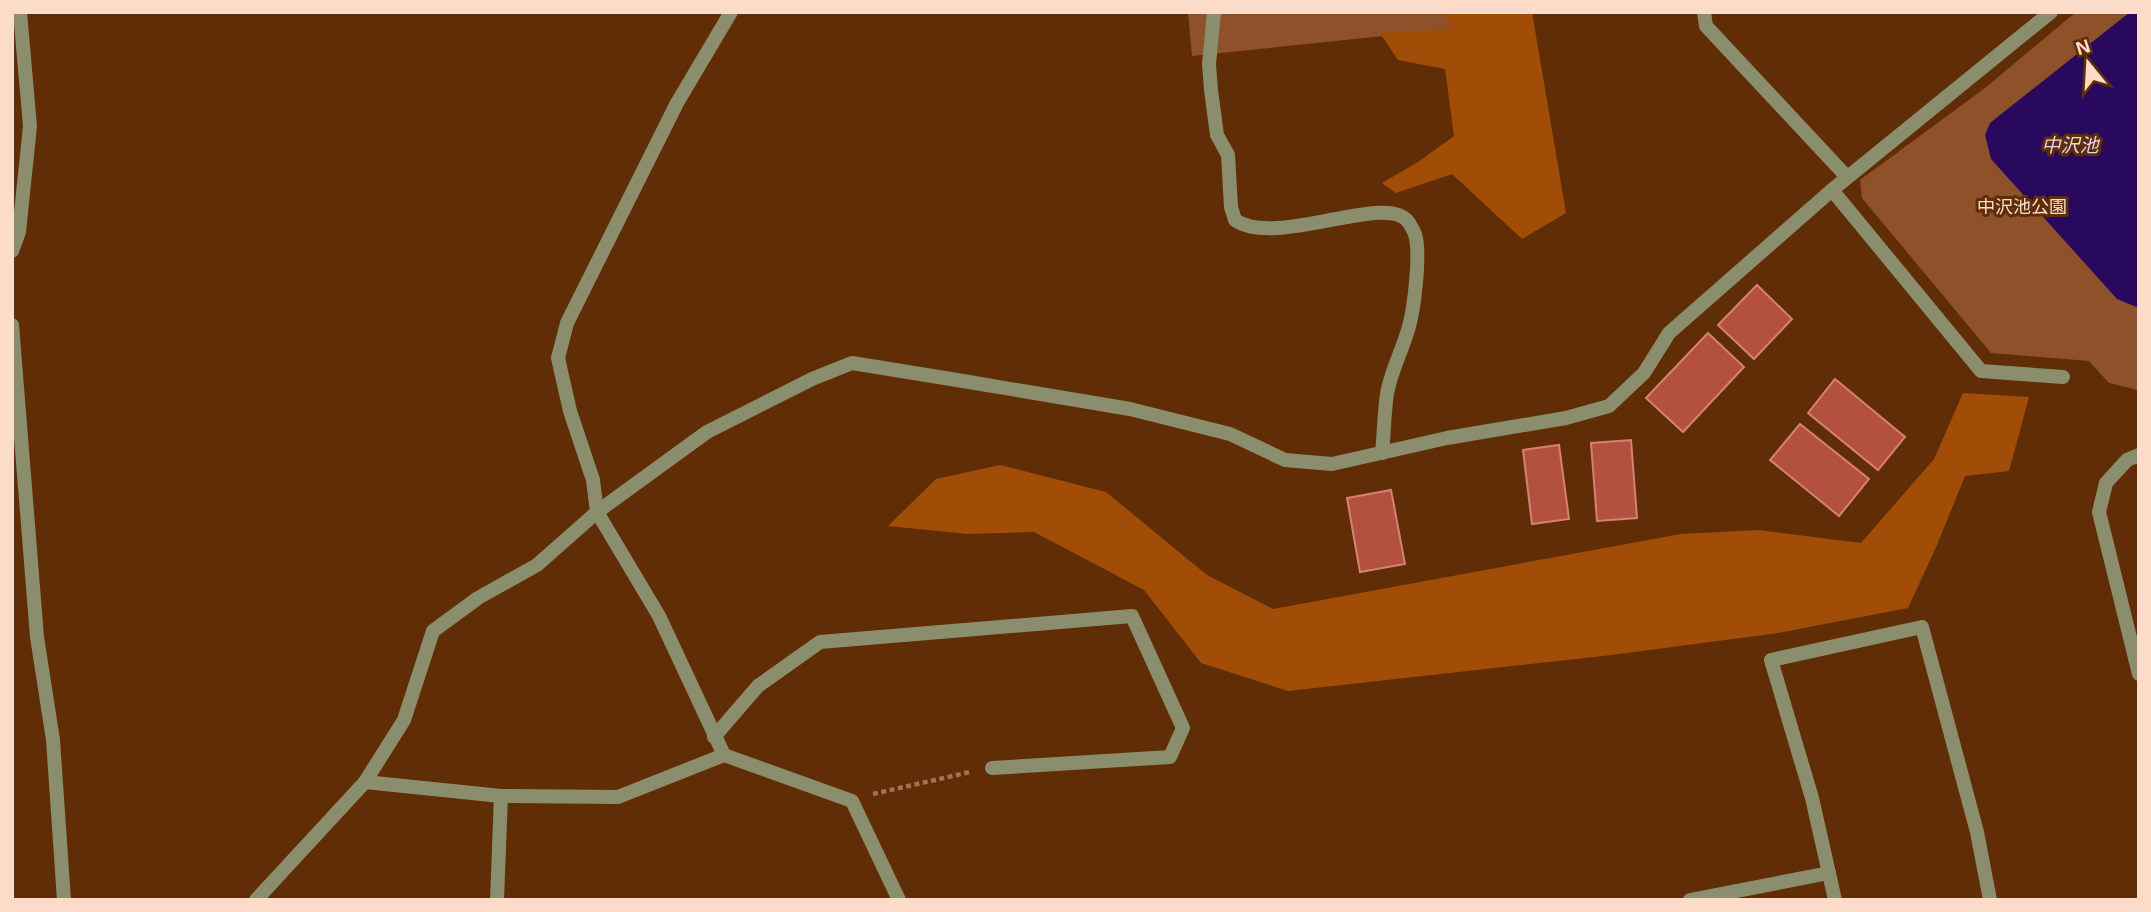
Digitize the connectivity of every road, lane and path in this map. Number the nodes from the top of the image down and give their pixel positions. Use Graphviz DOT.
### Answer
graph roads {
  1 [pos="20,12"];
  2 [pos="731,12"];
  3 [pos="1214,12"];
  4 [pos="1704,12"];
  5 [pos="2051,12"];
  6 [pos="1847,177"];
  7 [pos="1832,190"];
  8 [pos="12,251"];
  9 [pos="12,325"];
  10 [pos="2063,377"];
  11 [pos="1382,453"];
  12 [pos="2139,455"];
  13 [pos="597,512"];
  14 [pos="2139,674"];
  15 [pos="715,737"];
  16 [pos="724,755"];
  17 [pos="992,768"];
  18 [pos="365,782"];
  19 [pos="501,796"];
  20 [pos="852,801"];
  21 [pos="1829,873"];
  22 [pos="64,900"];
  23 [pos="256,900"];
  24 [pos="497,900"];
  25 [pos="899,900"];
  26 [pos="1689,900"];
  27 [pos="1835,900"];
  28 [pos="1990,900"];
  1 -- 8 [label="street"];
  2 -- 13 [label="street"];
  3 -- 11 [label="street"];
  4 -- 6 [label="street"];
  5 -- 6 [label="street"];
  6 -- 7 [label="street"];
  7 -- 10 [label="street"];
  7 -- 11 [label="street"];
  9 -- 22 [label="street"];
  11 -- 13 [label="street"];
  12 -- 14 [label="street"];
  13 -- 15 [label="street"];
  13 -- 18 [label="street"];
  15 -- 16 [label="street"];
  15 -- 17 [label="street"];
  16 -- 19 [label="street"];
  16 -- 20 [label="street"];
  17 -- 20 [label="path"];
  18 -- 19 [label="street"];
  18 -- 23 [label="street"];
  19 -- 24 [label="street"];
  20 -- 25 [label="street"];
  21 -- 26 [label="street"];
  21 -- 27 [label="street"];
  21 -- 28 [label="street"];
}
